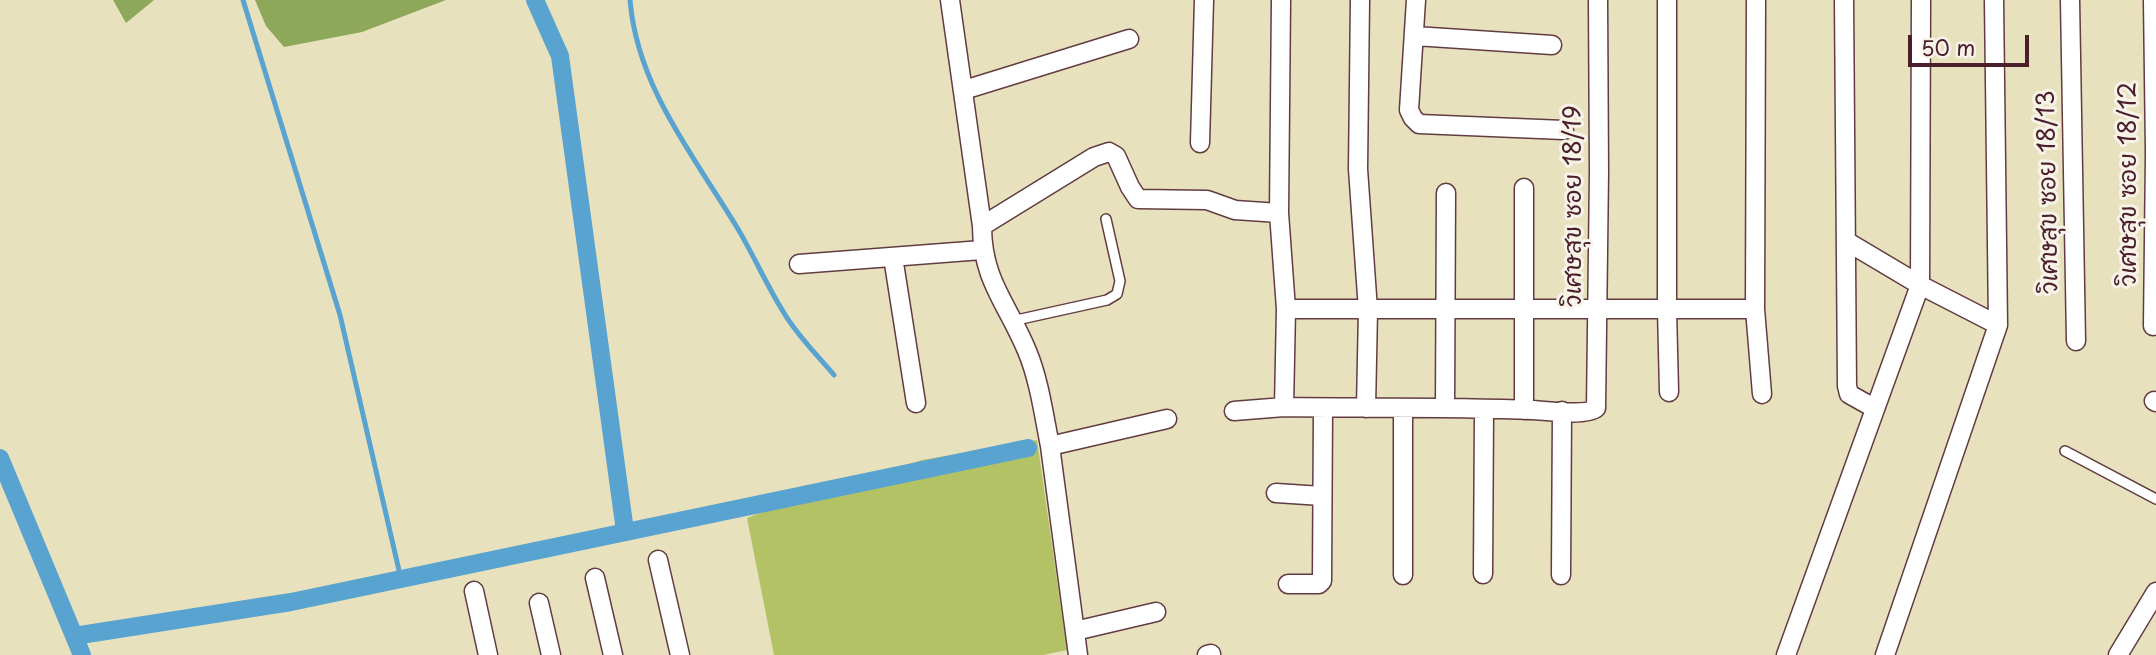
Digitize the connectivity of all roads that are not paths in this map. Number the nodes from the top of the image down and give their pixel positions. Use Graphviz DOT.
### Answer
graph roads {
  1 [pos="950,0"];
  2 [pos="1204,0"];
  3 [pos="1281,0"];
  4 [pos="1360,0"];
  5 [pos="1416,0"];
  6 [pos="1598,0"];
  7 [pos="1667,0"];
  8 [pos="1756,0"];
  9 [pos="1844,0"];
  10 [pos="1921,0"];
  11 [pos="1994,0"];
  12 [pos="2070,0"];
  13 [pos="2153,0"];
  14 [pos="1415,36"];
  15 [pos="1129,39"];
  16 [pos="1552,45"];
  17 [pos="964,90"];
  18 [pos="1564,130"];
  19 [pos="1200,143"];
  20 [pos="2155,153"];
  21 [pos="1524,188"];
  22 [pos="1446,193"];
  23 [pos="1279,213"];
  24 [pos="1106,219"];
  25 [pos="982,226"];
  26 [pos="1846,241"];
  27 [pos="982,250"];
  28 [pos="893,257"];
  29 [pos="799,264"];
  30 [pos="1920,285"];
  31 [pos="1598,308"];
  32 [pos="1286,309"];
  33 [pos="1667,309"];
  34 [pos="1755,309"];
  35 [pos="1368,310"];
  36 [pos="1445,310"];
  37 [pos="1523,311"];
  38 [pos="1012,321"];
  39 [pos="1998,325"];
  40 [pos="2152,326"];
  41 [pos="2076,341"];
  42 [pos="1669,392"];
  43 [pos="1762,394"];
  44 [pos="916,403"];
  45 [pos="1284,407"];
  46 [pos="1323,408"];
  47 [pos="1366,408"];
  48 [pos="1445,408"];
  49 [pos="1874,408"];
  50 [pos="1403,409"];
  51 [pos="1484,410"];
  52 [pos="1524,410"];
  53 [pos="1234,411"];
  54 [pos="1562,411"];
  55 [pos="1167,419"];
  56 [pos="1050,446"];
  57 [pos="2065,451"];
  58 [pos="1276,493"];
  59 [pos="1322,496"];
  60 [pos="2156,499"];
  61 [pos="658,560"];
  62 [pos="1483,573"];
  63 [pos="1403,575"];
  64 [pos="1561,575"];
  65 [pos="595,578"];
  66 [pos="1288,584"];
  67 [pos="474,592"];
  68 [pos="2154,600"];
  69 [pos="539,603"];
  70 [pos="1156,612"];
  71 [pos="1075,631"];
  72 [pos="488,655"];
  73 [pos="551,655"];
  74 [pos="613,655"];
  75 [pos="680,655"];
  76 [pos="1078,655"];
  77 [pos="1786,655"];
  78 [pos="1885,655"];
  79 [pos="2118,655"];
  1 -- 17 [label="street"];
  2 -- 19 [label="street"];
  3 -- 23 [label="street"];
  4 -- 35 [label="street"];
  5 -- 14 [label="street"];
  6 -- 31 [label="street, วิเศษสุข ซอย 18/19"];
  7 -- 33 [label="street"];
  8 -- 34 [label="street"];
  9 -- 26 [label="street"];
  10 -- 30 [label="street"];
  11 -- 39 [label="street"];
  12 -- 41 [label="street, วิเศษสุข ซอย 18/13"];
  13 -- 20 [label="street, วิเศษสุข ซอย 18/12"];
  14 -- 16 [label="street"];
  14 -- 18 [label="street"];
  15 -- 17 [label="street"];
  17 -- 25 [label="street"];
  20 -- 40 [label="street, วิเศษสุข ซอย 18/12"];
  21 -- 37 [label="street"];
  22 -- 36 [label="street"];
  23 -- 25 [label="street"];
  23 -- 32 [label="street"];
  24 -- 38 [label="lane"];
  25 -- 27 [label="street"];
  26 -- 30 [label="street"];
  26 -- 49 [label="street"];
  27 -- 28 [label="street"];
  27 -- 38 [label="street"];
  28 -- 29 [label="street"];
  28 -- 44 [label="street"];
  30 -- 39 [label="street"];
  30 -- 49 [label="street"];
  31 -- 33 [label="street"];
  31 -- 37 [label="street"];
  31 -- 54 [label="street, วิเศษสุข ซอย 18/19"];
  32 -- 35 [label="street"];
  32 -- 45 [label="street"];
  33 -- 34 [label="street"];
  33 -- 42 [label="street"];
  34 -- 43 [label="street"];
  35 -- 36 [label="street"];
  35 -- 47 [label="street"];
  36 -- 37 [label="street"];
  36 -- 48 [label="street"];
  37 -- 52 [label="street"];
  38 -- 56 [label="street"];
  39 -- 78 [label="street"];
  45 -- 46 [label="street"];
  45 -- 53 [label="street"];
  46 -- 47 [label="street"];
  46 -- 59 [label="street"];
  47 -- 50 [label="street"];
  48 -- 50 [label="street"];
  48 -- 51 [label="street"];
  49 -- 77 [label="street"];
  50 -- 63 [label="street"];
  51 -- 52 [label="street"];
  51 -- 62 [label="street"];
  52 -- 54 [label="street"];
  54 -- 64 [label="street"];
  55 -- 56 [label="street"];
  56 -- 71 [label="street"];
  57 -- 60 [label="lane"];
  58 -- 59 [label="street"];
  59 -- 66 [label="street"];
  61 -- 75 [label="street"];
  65 -- 74 [label="street"];
  67 -- 72 [label="street"];
  68 -- 79 [label="street"];
  69 -- 73 [label="street"];
  70 -- 71 [label="street"];
  71 -- 76 [label="street"];
}
